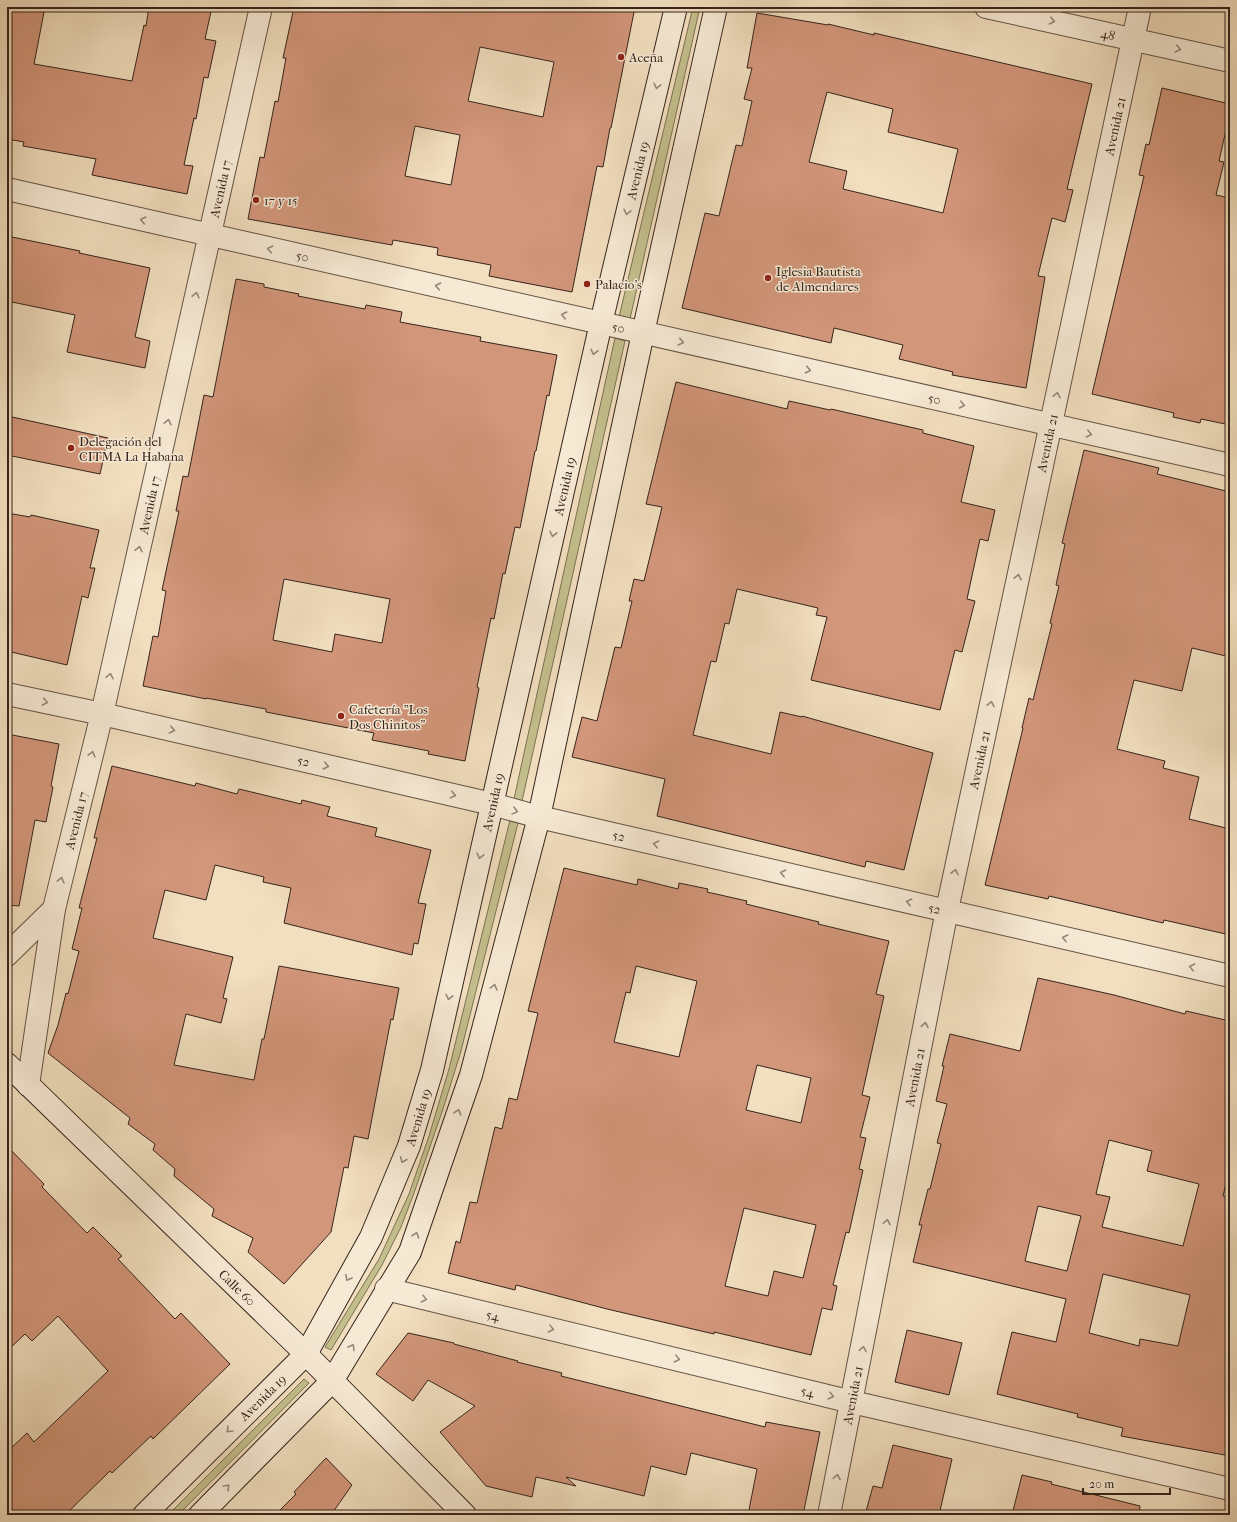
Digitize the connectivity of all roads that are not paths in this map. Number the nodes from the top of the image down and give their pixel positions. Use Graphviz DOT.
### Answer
graph roads {
  1 [pos="261,7"];
  2 [pos="676,7"];
  3 [pos="716,7"];
  4 [pos="986,7"];
  5 [pos="1140,7"];
  6 [pos="1133,39"];
  7 [pos="1230,61"];
  8 [pos="7,189"];
  9 [pos="210,235"];
  10 [pos="601,323"];
  11 [pos="643,333"];
  12 [pos="1051,426"];
  13 [pos="1230,465"];
  14 [pos="7,694"];
  15 [pos="102,714"];
  16 [pos="492,804"];
  17 [pos="539,817"];
  18 [pos="54,909"];
  19 [pos="947,910"];
  20 [pos="7,955"];
  21 [pos="1230,976"];
  22 [pos="7,1064"];
  23 [pos="28,1085"];
  24 [pos="386,1289"];
  25 [pos="306,1354"];
  26 [pos="332,1381"];
  27 [pos="852,1402"];
  28 [pos="1230,1489"];
  29 [pos="144,1515"];
  30 [pos="200,1515"];
  31 [pos="465,1515"];
  32 [pos="829,1515"];
  1 -- 9 [label="street, Avenida 17"];
  2 -- 10 [label="street, Avenida 19, one-way"];
  3 -- 11 [label="street"];
  4 -- 6 [label="street, 48, one-way"];
  5 -- 6 [label="street, Avenida 21"];
  6 -- 7 [label="street, 48, one-way"];
  12 -- 6 [label="street, Avenida 21, one-way"];
  9 -- 8 [label="street, 50, one-way"];
  10 -- 9 [label="street, 50, one-way"];
  15 -- 9 [label="street, Avenida 17, one-way"];
  10 -- 11 [label="street, 50"];
  10 -- 16 [label="street, Avenida 19, one-way"];
  11 -- 12 [label="street, 50, one-way"];
  11 -- 17 [label="street"];
  12 -- 13 [label="street, 50, one-way"];
  19 -- 12 [label="street, Avenida 21, one-way"];
  14 -- 15 [label="street, 52, one-way"];
  15 -- 16 [label="street, 52, one-way"];
  18 -- 15 [label="street, Avenida 17, one-way"];
  16 -- 17 [label="street, 52, one-way"];
  16 -- 25 [label="street, Avenida 19, one-way"];
  19 -- 17 [label="street, 52, one-way"];
  24 -- 17 [label="street, one-way"];
  18 -- 20 [label="street"];
  18 -- 23 [label="street, Avenida 17"];
  21 -- 19 [label="street, 52, one-way"];
  27 -- 19 [label="street, Avenida 21, one-way"];
  22 -- 23 [label="street, Calle 60"];
  23 -- 25 [label="street, Calle 60"];
  26 -- 24 [label="street, one-way"];
  24 -- 27 [label="street, 54, one-way"];
  25 -- 26 [label="street, Calle 60"];
  25 -- 29 [label="street, Avenida 19, one-way"];
  30 -- 26 [label="street, one-way"];
  26 -- 31 [label="street, Calle 60"];
  27 -- 28 [label="street, 54"];
  32 -- 27 [label="street, Avenida 21, one-way"];
}
